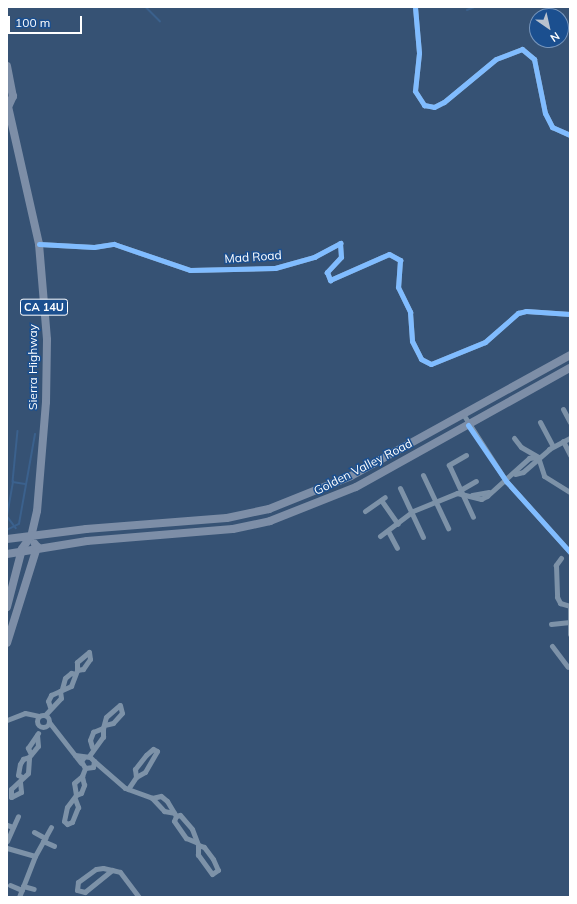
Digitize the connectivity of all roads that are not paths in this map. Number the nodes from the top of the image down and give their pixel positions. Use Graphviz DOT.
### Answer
graph roads {
  1 [pos="415,7"];
  2 [pos="7,66"];
  3 [pos="8,104"];
  4 [pos="570,135"];
  5 [pos="39,244"];
  6 [pos="570,314"];
  7 [pos="570,355"];
  8 [pos="570,368"];
  9 [pos="564,409"];
  10 [pos="463,414"];
  11 [pos="540,422"];
  12 [pos="570,422"];
  13 [pos="468,425"];
  14 [pos="514,438"];
  15 [pos="570,438"];
  16 [pos="563,441"];
  17 [pos="553,446"];
  18 [pos="466,455"];
  19 [pos="570,455"];
  20 [pos="538,457"];
  21 [pos="424,475"];
  22 [pos="476,481"];
  23 [pos="506,482"];
  24 [pos="400,488"];
  25 [pos="463,491"];
  26 [pos="570,492"];
  27 [pos="436,501"];
  28 [pos="366,511"];
  29 [pos="412,512"];
  30 [pos="473,517"];
  31 [pos="398,524"];
  32 [pos="448,528"];
  33 [pos="388,531"];
  34 [pos="31,536"];
  35 [pos="380,536"];
  36 [pos="424,537"];
  37 [pos="7,539"];
  38 [pos="37,547"];
  39 [pos="397,548"];
  40 [pos="22,549"];
  41 [pos="570,552"];
  42 [pos="7,554"];
  43 [pos="561,558"];
  44 [pos="7,607"];
  45 [pos="570,607"];
  46 [pos="569,622"];
  47 [pos="551,624"];
  48 [pos="570,634"];
  49 [pos="7,642"];
  50 [pos="552,646"];
  51 [pos="568,663"];
  52 [pos="61,690"];
  53 [pos="50,707"];
  54 [pos="45,715"];
  55 [pos="38,719"];
  56 [pos="7,720"];
  57 [pos="49,722"];
  58 [pos="43,728"];
  59 [pos="56,732"];
  60 [pos="37,735"];
  61 [pos="92,747"];
  62 [pos="75,755"];
  63 [pos="30,756"];
  64 [pos="86,757"];
  65 [pos="94,761"];
  66 [pos="81,763"];
  67 [pos="92,767"];
  68 [pos="85,768"];
  69 [pos="100,768"];
  70 [pos="82,776"];
  71 [pos="136,777"];
  72 [pos="128,789"];
  73 [pos="152,798"];
  74 [pos="175,815"];
  75 [pos="18,816"];
  76 [pos="7,825"];
  77 [pos="13,827"];
  78 [pos="51,827"];
  79 [pos="34,832"];
  80 [pos="44,839"];
  81 [pos="7,841"];
  82 [pos="197,844"];
  83 [pos="54,846"];
  84 [pos="7,848"];
  85 [pos="35,856"];
  86 [pos="112,870"];
  87 [pos="10,885"];
  88 [pos="23,888"];
  89 [pos="34,889"];
  90 [pos="19,897"];
  91 [pos="139,897"];
  1 -- 4 [label="street"];
  2 -- 3 [label="main road, Sierra Highway / CA 14U"];
  3 -- 5 [label="main road, Sierra Highway / CA 14U"];
  5 -- 6 [label="street, Mad Road"];
  5 -- 34 [label="main road, Sierra Highway / CA 14U"];
  7 -- 10 [label="main road, Golden Valley Road"];
  8 -- 13 [label="main road, Golden Valley Road"];
  9 -- 12 [label="street"];
  10 -- 13 [label="street"];
  10 -- 34 [label="main road, Golden Valley Road"];
  11 -- 17 [label="street"];
  13 -- 23 [label="street"];
  13 -- 38 [label="main road, Golden Valley Road"];
  14 -- 20 [label="street"];
  15 -- 16 [label="street"];
  16 -- 17 [label="street"];
  16 -- 19 [label="street"];
  17 -- 20 [label="street"];
  18 -- 25 [label="street"];
  20 -- 23 [label="street"];
  20 -- 26 [label="street"];
  21 -- 27 [label="street"];
  22 -- 25 [label="street"];
  23 -- 25 [label="street"];
  23 -- 41 [label="street"];
  24 -- 29 [label="street"];
  25 -- 27 [label="street"];
  25 -- 30 [label="street"];
  27 -- 29 [label="street"];
  27 -- 32 [label="street"];
  28 -- 31 [label="street"];
  29 -- 31 [label="street"];
  29 -- 36 [label="street"];
  31 -- 33 [label="street"];
  33 -- 35 [label="street"];
  33 -- 39 [label="street"];
  34 -- 37 [label="main road, Golden Valley Road"];
  34 -- 38 [label="main road"];
  34 -- 40 [label="main road, Sierra Highway / CA 14U"];
  38 -- 40 [label="main road, Golden Valley Road"];
  38 -- 49 [label="main road"];
  40 -- 42 [label="main road, Golden Valley Road"];
  40 -- 44 [label="main road, Sierra Highway / CA 14U"];
  43 -- 45 [label="street"];
  45 -- 46 [label="street"];
  46 -- 47 [label="street"];
  46 -- 48 [label="street"];
  50 -- 51 [label="street"];
  52 -- 52 [label="street"];
  52 -- 53 [label="street"];
  52 -- 53 [label="street"];
  53 -- 54 [label="street"];
  54 -- 55 [label="street"];
  54 -- 57 [label="street"];
  55 -- 56 [label="street"];
  55 -- 58 [label="street"];
  57 -- 58 [label="street"];
  57 -- 59 [label="street"];
  58 -- 59 [label="street"];
  58 -- 60 [label="street"];
  59 -- 62 [label="street"];
  60 -- 63 [label="street"];
  60 -- 63 [label="street"];
  61 -- 61 [label="street"];
  61 -- 64 [label="street"];
  62 -- 64 [label="street"];
  62 -- 66 [label="street"];
  63 -- 63 [label="street"];
  64 -- 65 [label="street"];
  64 -- 66 [label="street"];
  65 -- 67 [label="street"];
  65 -- 69 [label="street"];
  66 -- 68 [label="street"];
  67 -- 68 [label="street"];
  67 -- 69 [label="street"];
  68 -- 70 [label="street"];
  69 -- 72 [label="street"];
  70 -- 70 [label="street"];
  71 -- 71 [label="street"];
  71 -- 72 [label="street"];
  72 -- 73 [label="street"];
  73 -- 74 [label="street"];
  73 -- 74 [label="street"];
  74 -- 82 [label="street"];
  74 -- 82 [label="street"];
  75 -- 77 [label="street"];
  76 -- 77 [label="street"];
  77 -- 81 [label="street"];
  78 -- 80 [label="street"];
  79 -- 80 [label="street"];
  80 -- 83 [label="street"];
  80 -- 85 [label="street"];
  82 -- 82 [label="street"];
  84 -- 85 [label="street"];
  85 -- 88 [label="street"];
  86 -- 86 [label="street"];
  86 -- 91 [label="street"];
  87 -- 88 [label="street"];
  88 -- 89 [label="street"];
  88 -- 90 [label="street"];
}
